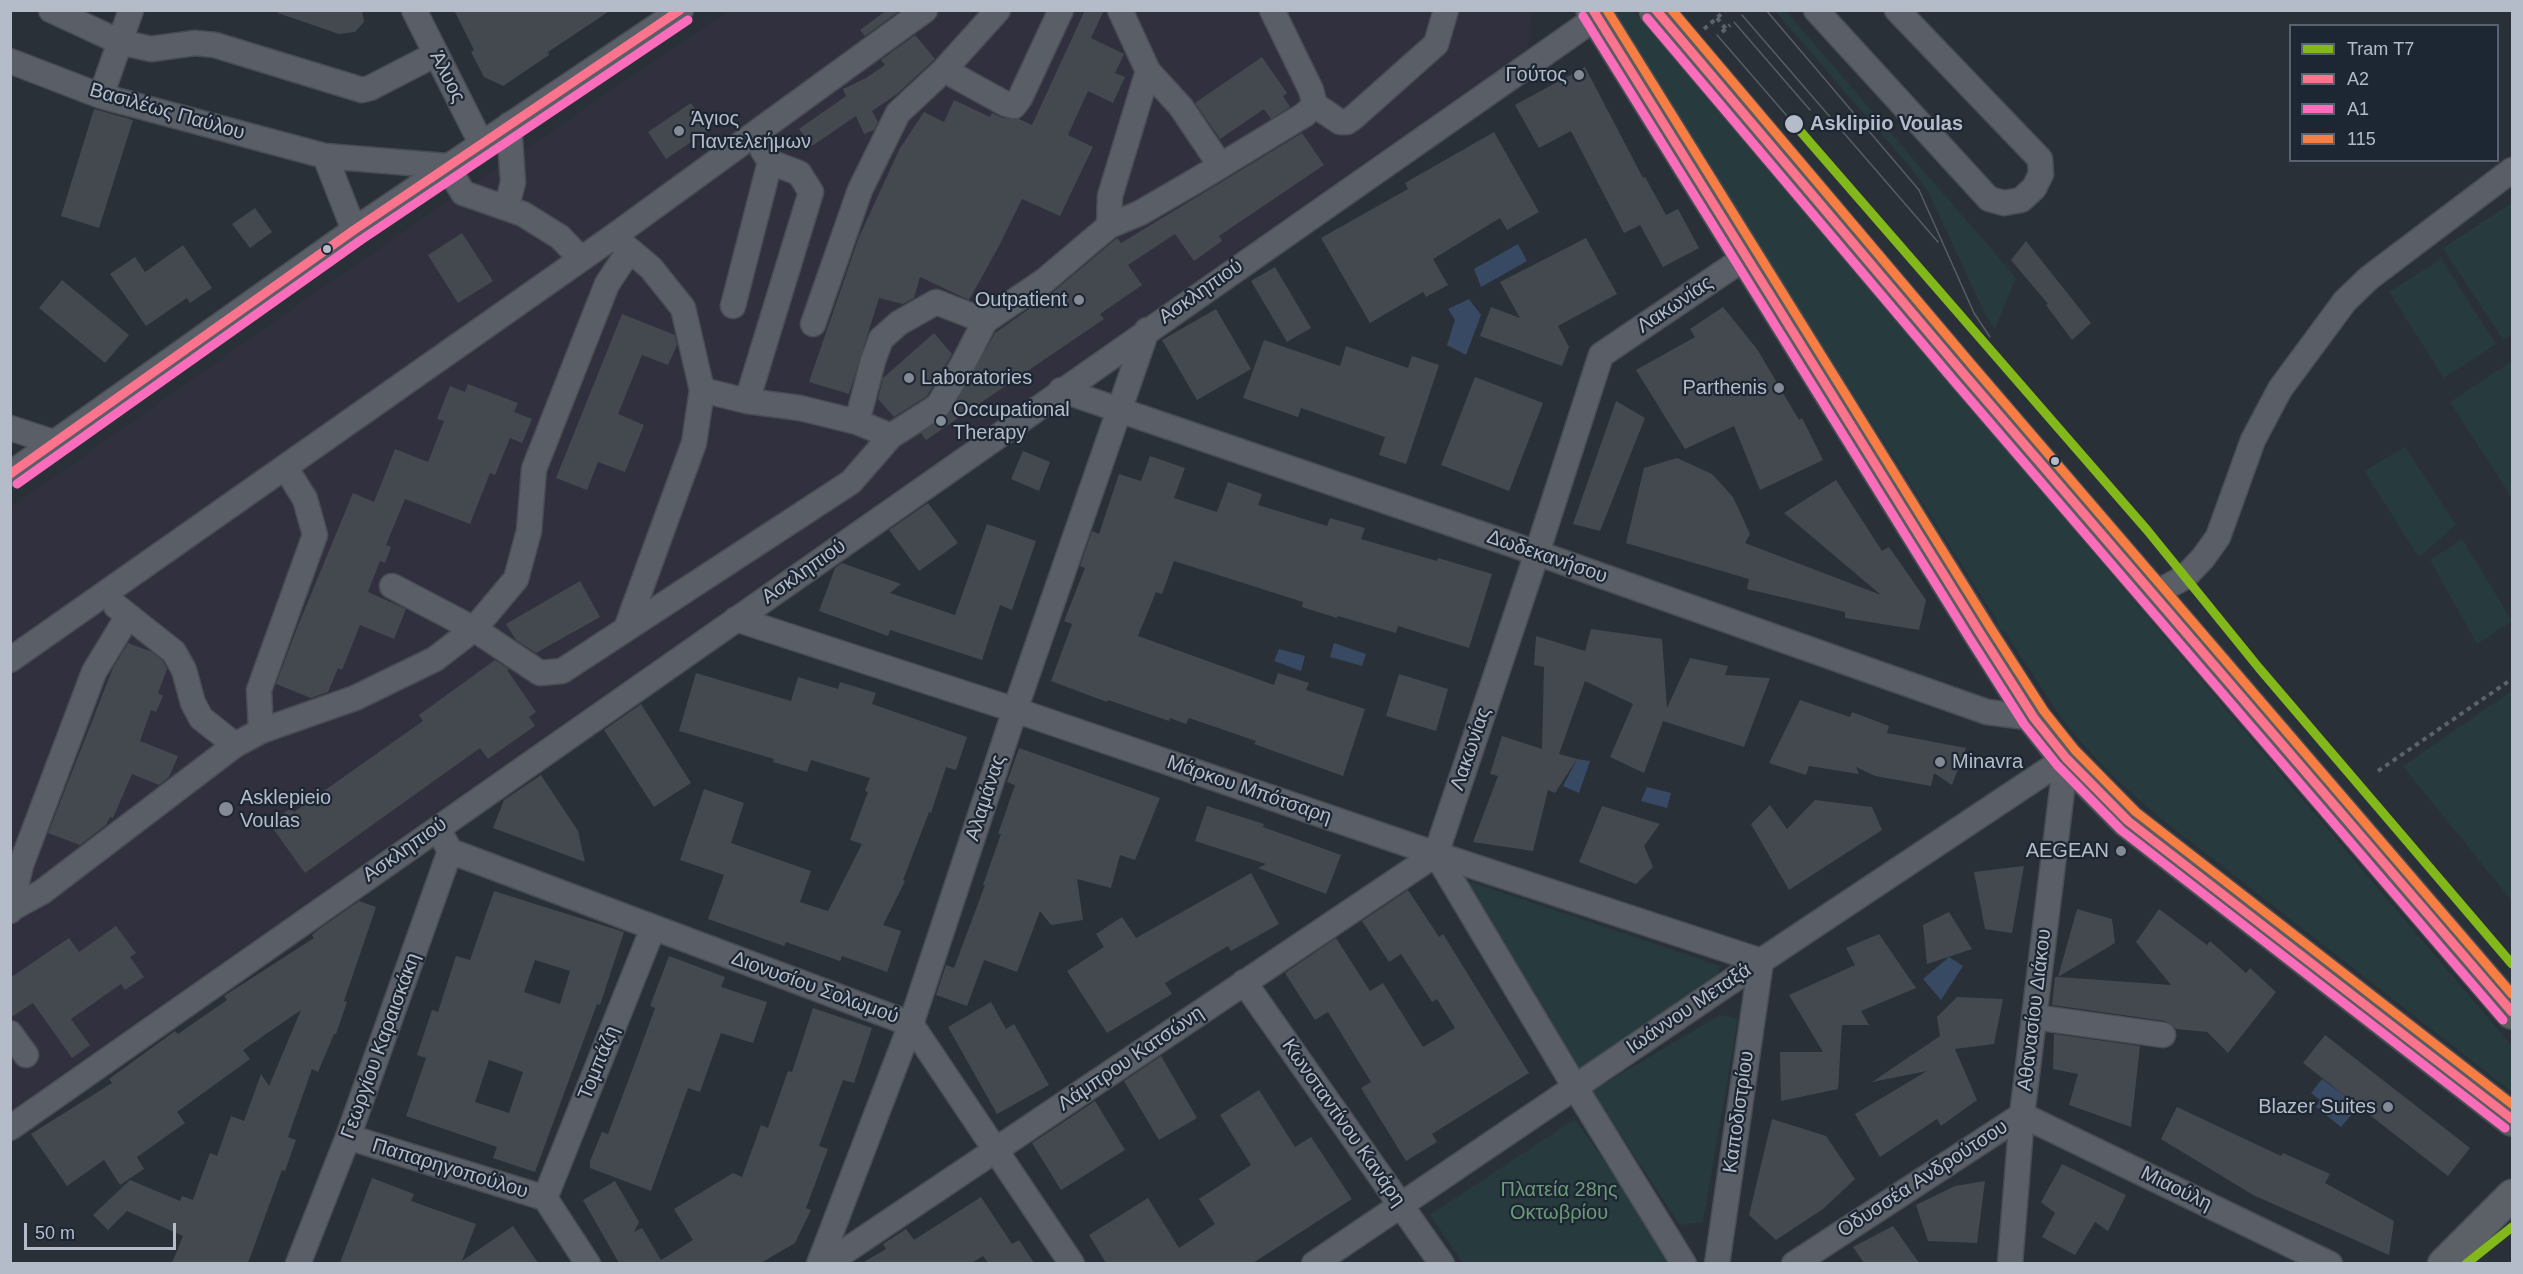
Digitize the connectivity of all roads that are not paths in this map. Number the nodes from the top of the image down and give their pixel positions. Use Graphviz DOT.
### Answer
graph roads {
  1 [pos="51,10"];
  2 [pos="131,10"];
  3 [pos="414,10"];
  4 [pos="681,10"];
  5 [pos="925,10"];
  6 [pos="998,10"];
  7 [pos="1061,10"];
  8 [pos="1120,10"];
  9 [pos="1272,10"];
  10 [pos="1446,10"];
  11 [pos="1656,10"];
  12 [pos="1816,10"];
  13 [pos="1897,10"];
  14 [pos="1595,14"];
  15 [pos="120,42"];
  16 [pos="436,54"];
  17 [pos="10,61"];
  18 [pos="944,70"];
  19 [pos="1148,71"];
  20 [pos="101,96"];
  21 [pos="1315,105"];
  22 [pos="509,125"];
  23 [pos="755,136"];
  24 [pos="481,143"];
  25 [pos="325,156"];
  26 [pos="770,162"];
  27 [pos="1220,165"];
  28 [pos="447,166"];
  29 [pos="2512,170"];
  30 [pos="507,206"];
  31 [pos="1109,226"];
  32 [pos="354,230"];
  33 [pos="622,244"];
  34 [pos="1746,257"];
  35 [pos="581,259"];
  36 [pos="733,306"];
  37 [pos="985,321"];
  38 [pos="813,324"];
  39 [pos="1147,330"];
  40 [pos="702,390"];
  41 [pos="1061,390"];
  42 [pos="747,400"];
  43 [pos="1119,411"];
  44 [pos="857,422"];
  45 [pos="10,428"];
  46 [pos="891,436"];
  47 [pos="56,443"];
  48 [pos="285,467"];
  49 [pos="10,474"];
  50 [pos="1537,553"];
  51 [pos="392,586"];
  52 [pos="2154,594"];
  53 [pos="102,595"];
  54 [pos="128,616"];
  55 [pos="736,619"];
  56 [pos="474,629"];
  57 [pos="626,629"];
  58 [pos="10,660"];
  59 [pos="1015,710"];
  60 [pos="2034,718"];
  61 [pos="261,730"];
  62 [pos="235,745"];
  63 [pos="2066,758"];
  64 [pos="438,827"];
  65 [pos="450,851"];
  66 [pos="1436,854"];
  67 [pos="11,910"];
  68 [pos="653,928"];
  69 [pos="1761,961"];
  70 [pos="1244,982"];
  71 [pos="2512,1012"];
  72 [pos="2034,1017"];
  73 [pos="911,1024"];
  74 [pos="10,1033"];
  75 [pos="2163,1035"];
  76 [pos="26,1055"];
  77 [pos="1575,1087"];
  78 [pos="2022,1115"];
  79 [pos="2512,1119"];
  80 [pos="10,1128"];
  81 [pos="348,1137"];
  82 [pos="996,1150"];
  83 [pos="2512,1195"];
  84 [pos="545,1198"];
  85 [pos="1399,1205"];
  86 [pos="298,1263"];
  87 [pos="588,1263"];
  88 [pos="819,1263"];
  89 [pos="826,1263"];
  90 [pos="1071,1263"];
  91 [pos="1314,1263"];
  92 [pos="1442,1263"];
  93 [pos="1684,1263"];
  94 [pos="1717,1263"];
  95 [pos="1794,1263"];
  96 [pos="2010,1263"];
  97 [pos="2330,1263"];
  98 [pos="2443,1263"];
  1 -- 15 [label="street"];
  2 -- 15 [label="street"];
  3 -- 16 [label="street, Άλυος"];
  4 -- 22 [label="street"];
  5 -- 23 [label="street"];
  6 -- 18 [label="street"];
  7 -- 18 [label="street"];
  8 -- 19 [label="street"];
  9 -- 21 [label="street"];
  10 -- 21 [label="street"];
  11 -- 52 [label="highway"];
  12 -- 13 [label="street"];
  14 -- 34 [label="highway"];
  14 -- 39 [label="street, Ασκληπιού"];
  15 -- 16 [label="street"];
  15 -- 20 [label="street"];
  16 -- 24 [label="street, Άλυος"];
  17 -- 20 [label="street, Βασιλέως Παύλου"];
  18 -- 38 [label="street"];
  19 -- 27 [label="street"];
  19 -- 31 [label="street"];
  20 -- 25 [label="street, Βασιλέως Παύλου"];
  21 -- 27 [label="street"];
  22 -- 24 [label="street"];
  22 -- 30 [label="street"];
  23 -- 26 [label="street"];
  23 -- 33 [label="street"];
  24 -- 28 [label="street"];
  25 -- 28 [label="street, Βασιλέως Παύλου"];
  25 -- 32 [label="street"];
  26 -- 36 [label="street"];
  26 -- 42 [label="street"];
  27 -- 31 [label="street"];
  28 -- 30 [label="street"];
  28 -- 32 [label="street"];
  29 -- 52 [label="street"];
  30 -- 35 [label="street"];
  31 -- 37 [label="street"];
  32 -- 47 [label="street"];
  33 -- 35 [label="street"];
  33 -- 40 [label="street"];
  33 -- 56 [label="street"];
  34 -- 50 [label="street, Λακωνίας"];
  34 -- 60 [label="highway"];
  35 -- 48 [label="street"];
  37 -- 44 [label="street"];
  37 -- 46 [label="street"];
  39 -- 41 [label="street, Ασκληπιού"];
  39 -- 43 [label="street, Αλαμάνας"];
  40 -- 42 [label="street"];
  40 -- 57 [label="street"];
  41 -- 43 [label="street, Δωδεκανήσου"];
  41 -- 55 [label="street, Ασκληπιού"];
  42 -- 44 [label="street"];
  43 -- 50 [label="street, Δωδεκανήσου"];
  43 -- 59 [label="street, Αλαμάνας"];
  44 -- 46 [label="street"];
  45 -- 47 [label="street"];
  46 -- 57 [label="street"];
  47 -- 49 [label="street"];
  48 -- 53 [label="street"];
  48 -- 61 [label="street"];
  50 -- 60 [label="street, Δωδεκανήσου"];
  50 -- 66 [label="street, Λακωνίας"];
  51 -- 56 [label="street"];
  52 -- 71 [label="highway"];
  53 -- 54 [label="street"];
  53 -- 58 [label="street"];
  54 -- 62 [label="street"];
  54 -- 67 [label="street"];
  55 -- 59 [label="street, Μάρκου Μπότσαρη"];
  55 -- 64 [label="street, Ασκληπιού"];
  56 -- 57 [label="street"];
  56 -- 61 [label="street"];
  59 -- 66 [label="street, Μάρκου Μπότσαρη"];
  59 -- 73 [label="street, Αλαμάνας"];
  60 -- 63 [label="highway"];
  61 -- 62 [label="street"];
  62 -- 67 [label="street"];
  63 -- 69 [label="street, Ιωάννου Μεταξά"];
  63 -- 72 [label="street, Αθανασίου Διάκου"];
  63 -- 79 [label="highway"];
  64 -- 65 [label="street"];
  64 -- 80 [label="street, Ασκληπιού"];
  65 -- 68 [label="street, Διονυσίου Σολωμού"];
  65 -- 81 [label="street, Γεωργίου Καραισκάκη"];
  66 -- 69 [label="street, Μάρκου Μπότσαρη"];
  66 -- 70 [label="street, Λάμπρου Κατσώνη"];
  66 -- 77 [label="street"];
  68 -- 73 [label="street, Διονυσίου Σολωμού"];
  68 -- 84 [label="street, Τομπάζη"];
  69 -- 77 [label="street, Ιωάννου Μεταξά"];
  69 -- 94 [label="street, Καποδιστρίου"];
  70 -- 82 [label="street, Λάμπρου Κατσώνη"];
  70 -- 85 [label="street, Κωνσταντίνου Κανάρη"];
  72 -- 75 [label="street"];
  72 -- 78 [label="street, Αθανασίου Διάκου"];
  73 -- 82 [label="street, Διονυσίου Σολωμού"];
  73 -- 88 [label="street, Αλαμάνας"];
  74 -- 76 [label="street"];
  77 -- 85 [label="street, Ιωάννου Μεταξά"];
  77 -- 93 [label="street"];
  78 -- 95 [label="street, Οδυσσέα Ανδρούτσου"];
  78 -- 96 [label="street, Αθανασίου Διάκου"];
  78 -- 97 [label="street, Μιαούλη"];
  81 -- 84 [label="street, Παπαρηγοπούλου"];
  81 -- 86 [label="street, Γεωργίου Καραισκάκη"];
  82 -- 89 [label="street, Λάμπρου Κατσώνη"];
  82 -- 90 [label="street, Διονυσίου Σολωμού"];
  83 -- 98 [label="main road"];
  84 -- 87 [label="street, Παπαρηγοπούλου"];
  85 -- 91 [label="street, Ιωάννου Μεταξά"];
  85 -- 92 [label="street, Κωνσταντίνου Κανάρη"];
}
